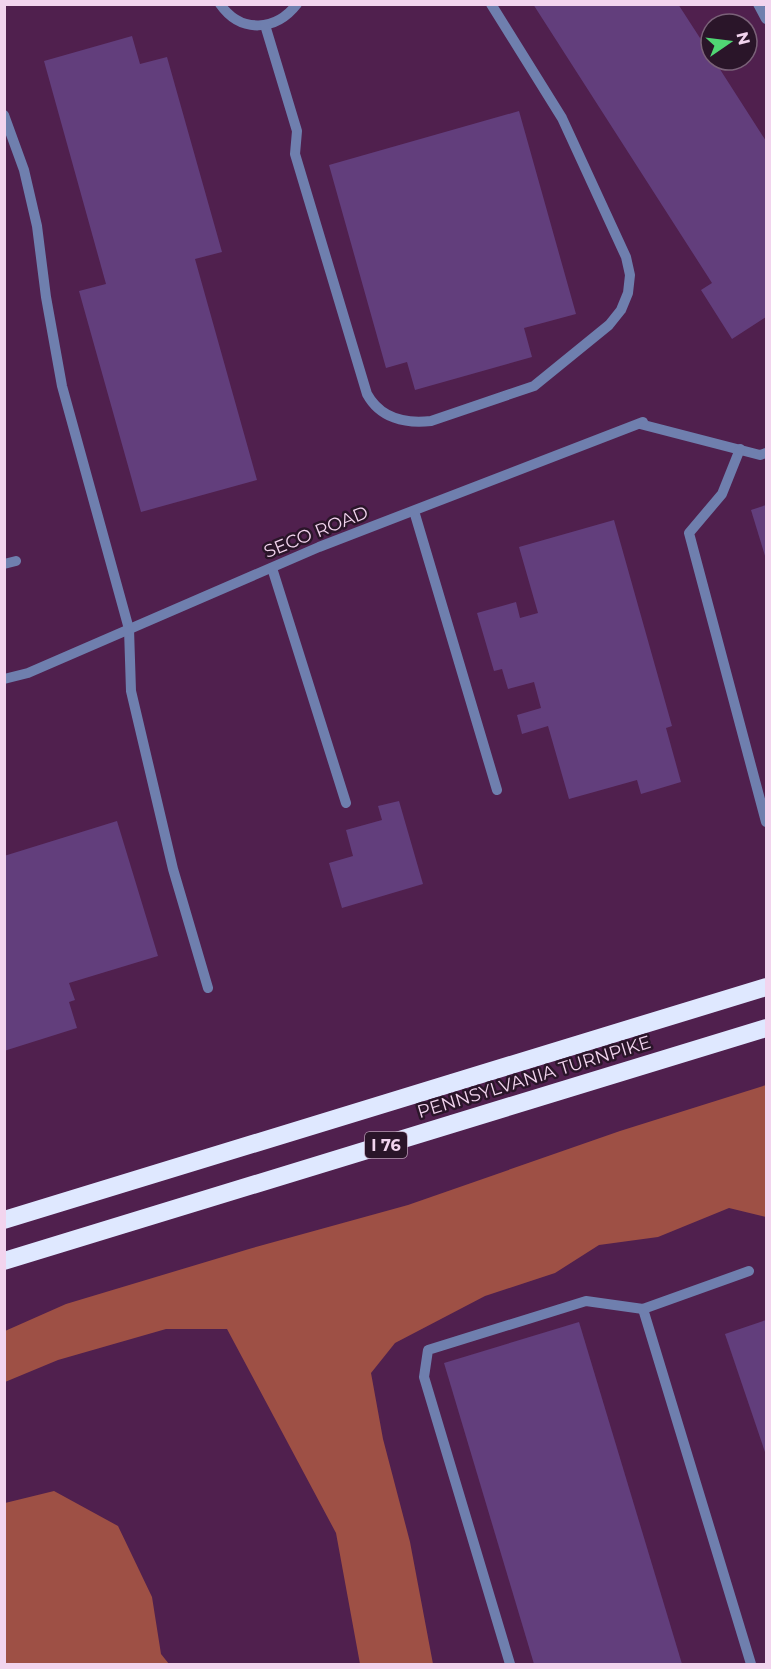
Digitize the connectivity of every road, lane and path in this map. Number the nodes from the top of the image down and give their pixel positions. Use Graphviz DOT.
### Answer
graph roads {
  1 [pos="220,4"];
  2 [pos="297,4"];
  3 [pos="490,4"];
  4 [pos="758,4"];
  5 [pos="766,19"];
  6 [pos="265,25"];
  7 [pos="4,115"];
  8 [pos="740,449"];
  9 [pos="766,453"];
  10 [pos="414,511"];
  11 [pos="272,568"];
  12 [pos="129,629"];
  13 [pos="4,680"];
  14 [pos="497,790"];
  15 [pos="346,803"];
  16 [pos="766,822"];
  17 [pos="766,987"];
  18 [pos="208,988"];
  19 [pos="766,1028"];
  20 [pos="4,1220"];
  21 [pos="4,1261"];
  22 [pos="749,1271"];
  23 [pos="643,1309"];
  24 [pos="510,1665"];
  25 [pos="751,1665"];
  1 -- 6 [label="lane"];
  2 -- 6 [label="lane"];
  3 -- 6 [label="lane"];
  4 -- 5 [label="lane"];
  7 -- 12 [label="lane"];
  8 -- 9 [label="lane"];
  8 -- 10 [label="lane, SECO ROAD"];
  8 -- 16 [label="lane"];
  10 -- 11 [label="lane, SECO ROAD"];
  10 -- 14 [label="lane"];
  11 -- 12 [label="lane, SECO ROAD"];
  11 -- 15 [label="lane"];
  12 -- 13 [label="lane, SECO ROAD"];
  12 -- 18 [label="lane"];
  17 -- 20 [label="highway, PENNSYLVANIA TURNPIKE / I 76"];
  19 -- 21 [label="highway, PENNSYLVANIA TURNPIKE / I 76"];
  22 -- 23 [label="lane"];
  23 -- 24 [label="lane"];
  23 -- 25 [label="lane"];
}
